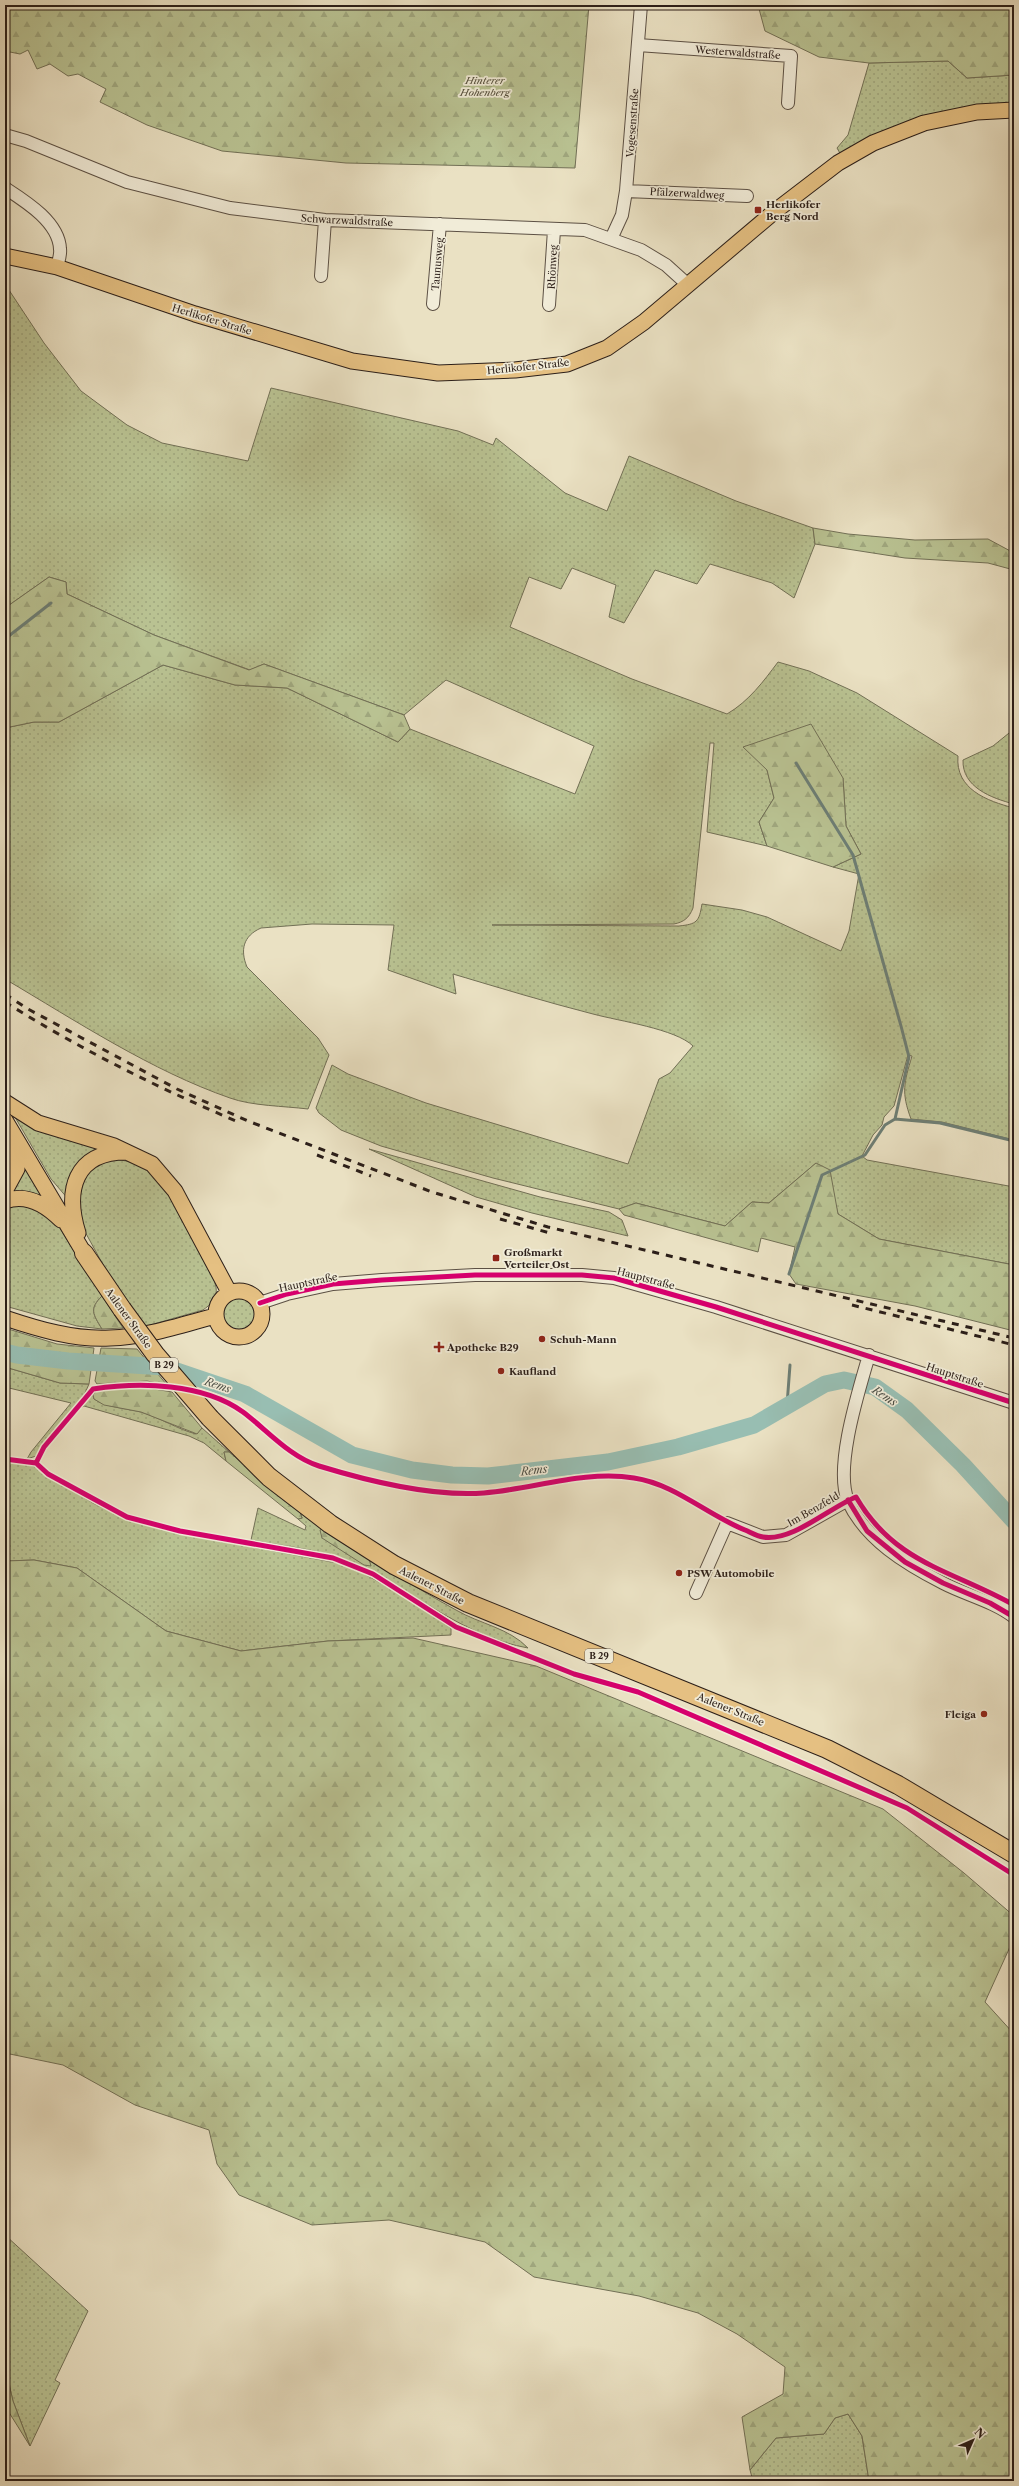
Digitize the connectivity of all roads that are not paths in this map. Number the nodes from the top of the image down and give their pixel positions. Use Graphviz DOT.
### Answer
graph roads {
  1 [pos="640,5"];
  2 [pos="638,45"];
  3 [pos="788,103"];
  4 [pos="1014,110"];
  5 [pos="5,135"];
  6 [pos="5,188"];
  7 [pos="626,191"];
  8 [pos="747,196"];
  9 [pos="325,220"];
  10 [pos="440,224"];
  11 [pos="554,230"];
  12 [pos="611,239"];
  13 [pos="5,256"];
  14 [pos="57,268"];
  15 [pos="321,276"];
  16 [pos="687,284"];
  17 [pos="433,304"];
  18 [pos="549,305"];
  19 [pos="5,1102"];
  20 [pos="8,1124"];
  21 [pos="129,1152"];
  22 [pos="5,1191"];
  23 [pos="5,1201"];
  24 [pos="71,1231"];
  25 [pos="84,1253"];
  26 [pos="229,1292"];
  27 [pos="260,1303"];
  28 [pos="5,1311"];
  29 [pos="215,1316"];
  30 [pos="5,1318"];
  31 [pos="136,1335"];
  32 [pos="869,1355"];
  33 [pos="1014,1403"];
  34 [pos="848,1500"];
  35 [pos="696,1593"];
  36 [pos="1014,1616"];
  37 [pos="1014,1854"];
  1 -- 2 [label="street, Vogesenstraße"];
  2 -- 3 [label="street, Westerwaldstraße"];
  2 -- 7 [label="street, Vogesenstraße"];
  4 -- 16 [label="main road, Herlikofer Straße"];
  5 -- 9 [label="street, Schwarzwaldstraße"];
  6 -- 14 [label="street"];
  7 -- 8 [label="street, Pfälzerwaldweg"];
  7 -- 12 [label="street, Vogesenstraße"];
  9 -- 10 [label="street, Schwarzwaldstraße"];
  9 -- 15 [label="street"];
  10 -- 11 [label="street, Schwarzwaldstraße"];
  10 -- 17 [label="street, Taunusweg"];
  11 -- 12 [label="street, Schwarzwaldstraße"];
  11 -- 18 [label="street, Rhönweg"];
  12 -- 16 [label="street, Schwarzwaldstraße"];
  13 -- 14 [label="main road, Herlikofer Straße"];
  14 -- 16 [label="main road, Herlikofer Straße"];
  19 -- 21 [label="main road"];
  20 -- 22 [label="main road"];
  20 -- 24 [label="main road, Aalener Straße / B 29"];
  21 -- 25 [label="main road"];
  21 -- 26 [label="main road"];
  23 -- 24 [label="main road"];
  24 -- 25 [label="main road, Aalener Straße / B 29"];
  25 -- 37 [label="highway, Aalener Straße / B 29, bridge"];
  26 -- 27 [label="main road"];
  26 -- 29 [label="main road"];
  27 -- 29 [label="main road"];
  27 -- 32 [label="street, Hauptstraße"];
  28 -- 31 [label="main road"];
  29 -- 31 [label="main road"];
  30 -- 31 [label="main road"];
  32 -- 33 [label="street, Hauptstraße"];
  32 -- 34 [label="street, Im Benzfeld"];
  34 -- 35 [label="street, Im Benzfeld"];
  34 -- 36 [label="street, Im Benzfeld"];
}
